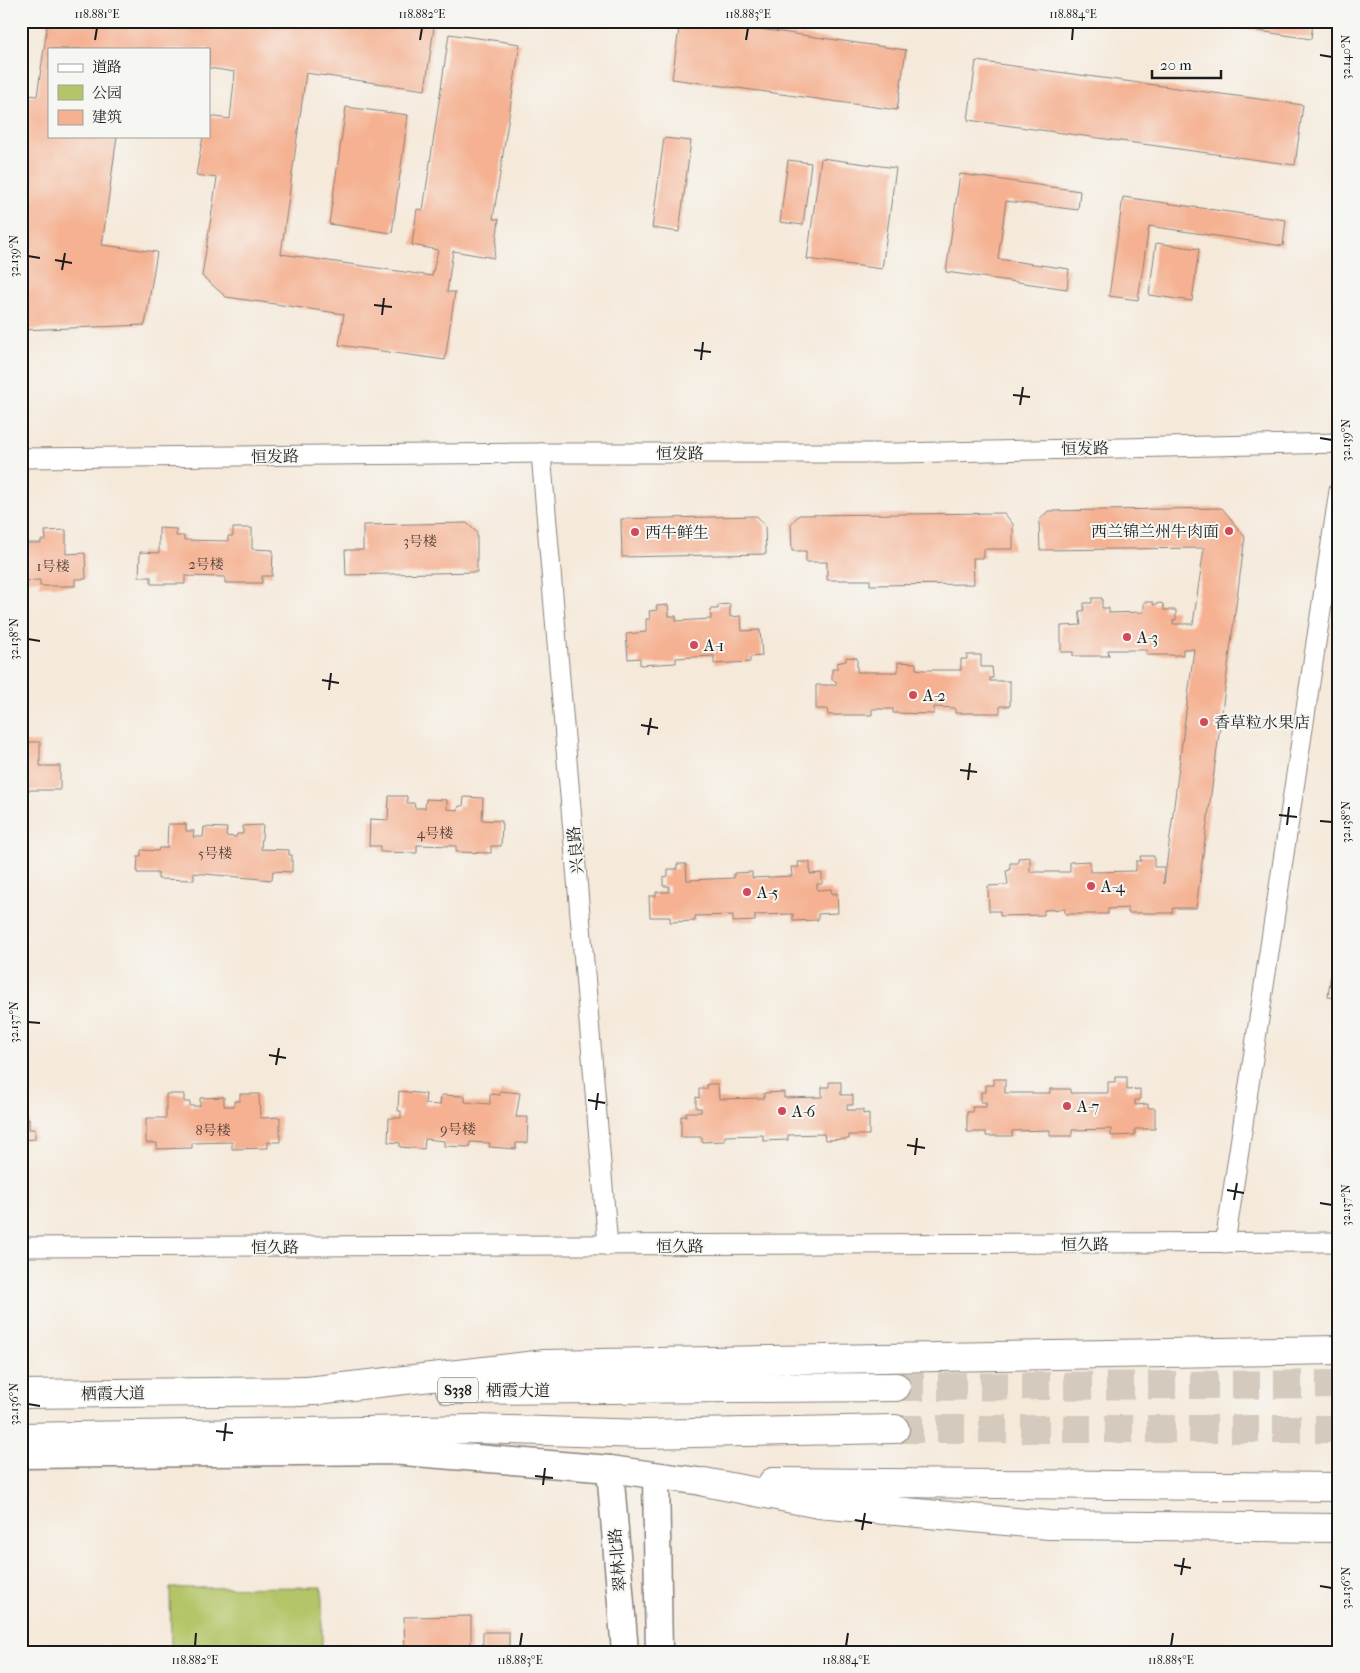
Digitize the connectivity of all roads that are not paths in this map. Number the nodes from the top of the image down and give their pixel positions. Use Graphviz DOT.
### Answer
graph roads {
  1 [pos="1339,442"];
  2 [pos="541,453"];
  3 [pos="21,458"];
  4 [pos="1339,491"];
  5 [pos="1339,1242"];
  6 [pos="1225,1243"];
  7 [pos="608,1246"];
  8 [pos="21,1248"];
  9 [pos="1339,1350"];
  10 [pos="896,1386"];
  11 [pos="300,1392"];
  12 [pos="21,1394"];
  13 [pos="895,1429"];
  14 [pos="21,1437"];
  15 [pos="21,1455"];
  16 [pos="610,1469"];
  17 [pos="656,1476"];
  18 [pos="704,1482"];
  19 [pos="1339,1487"];
  20 [pos="1339,1528"];
  21 [pos="625,1652"];
  22 [pos="659,1652"];
  1 -- 2 [label="street, 恒发路"];
  2 -- 3 [label="street, 恒发路"];
  2 -- 7 [label="street, 兴良路"];
  4 -- 6 [label="street"];
  5 -- 6 [label="street, 恒久路"];
  6 -- 7 [label="street, 恒久路"];
  7 -- 8 [label="street, 恒久路"];
  9 -- 11 [label="main road"];
  10 -- 11 [label="main road, 栖霞大道 / S338"];
  11 -- 12 [label="main road, 栖霞大道 / S338"];
  13 -- 14 [label="main road"];
  15 -- 16 [label="street"];
  16 -- 17 [label="street"];
  16 -- 21 [label="street, 翠林北路"];
  17 -- 18 [label="street"];
  17 -- 22 [label="street"];
  18 -- 19 [label="main road"];
  18 -- 20 [label="main road"];
}
